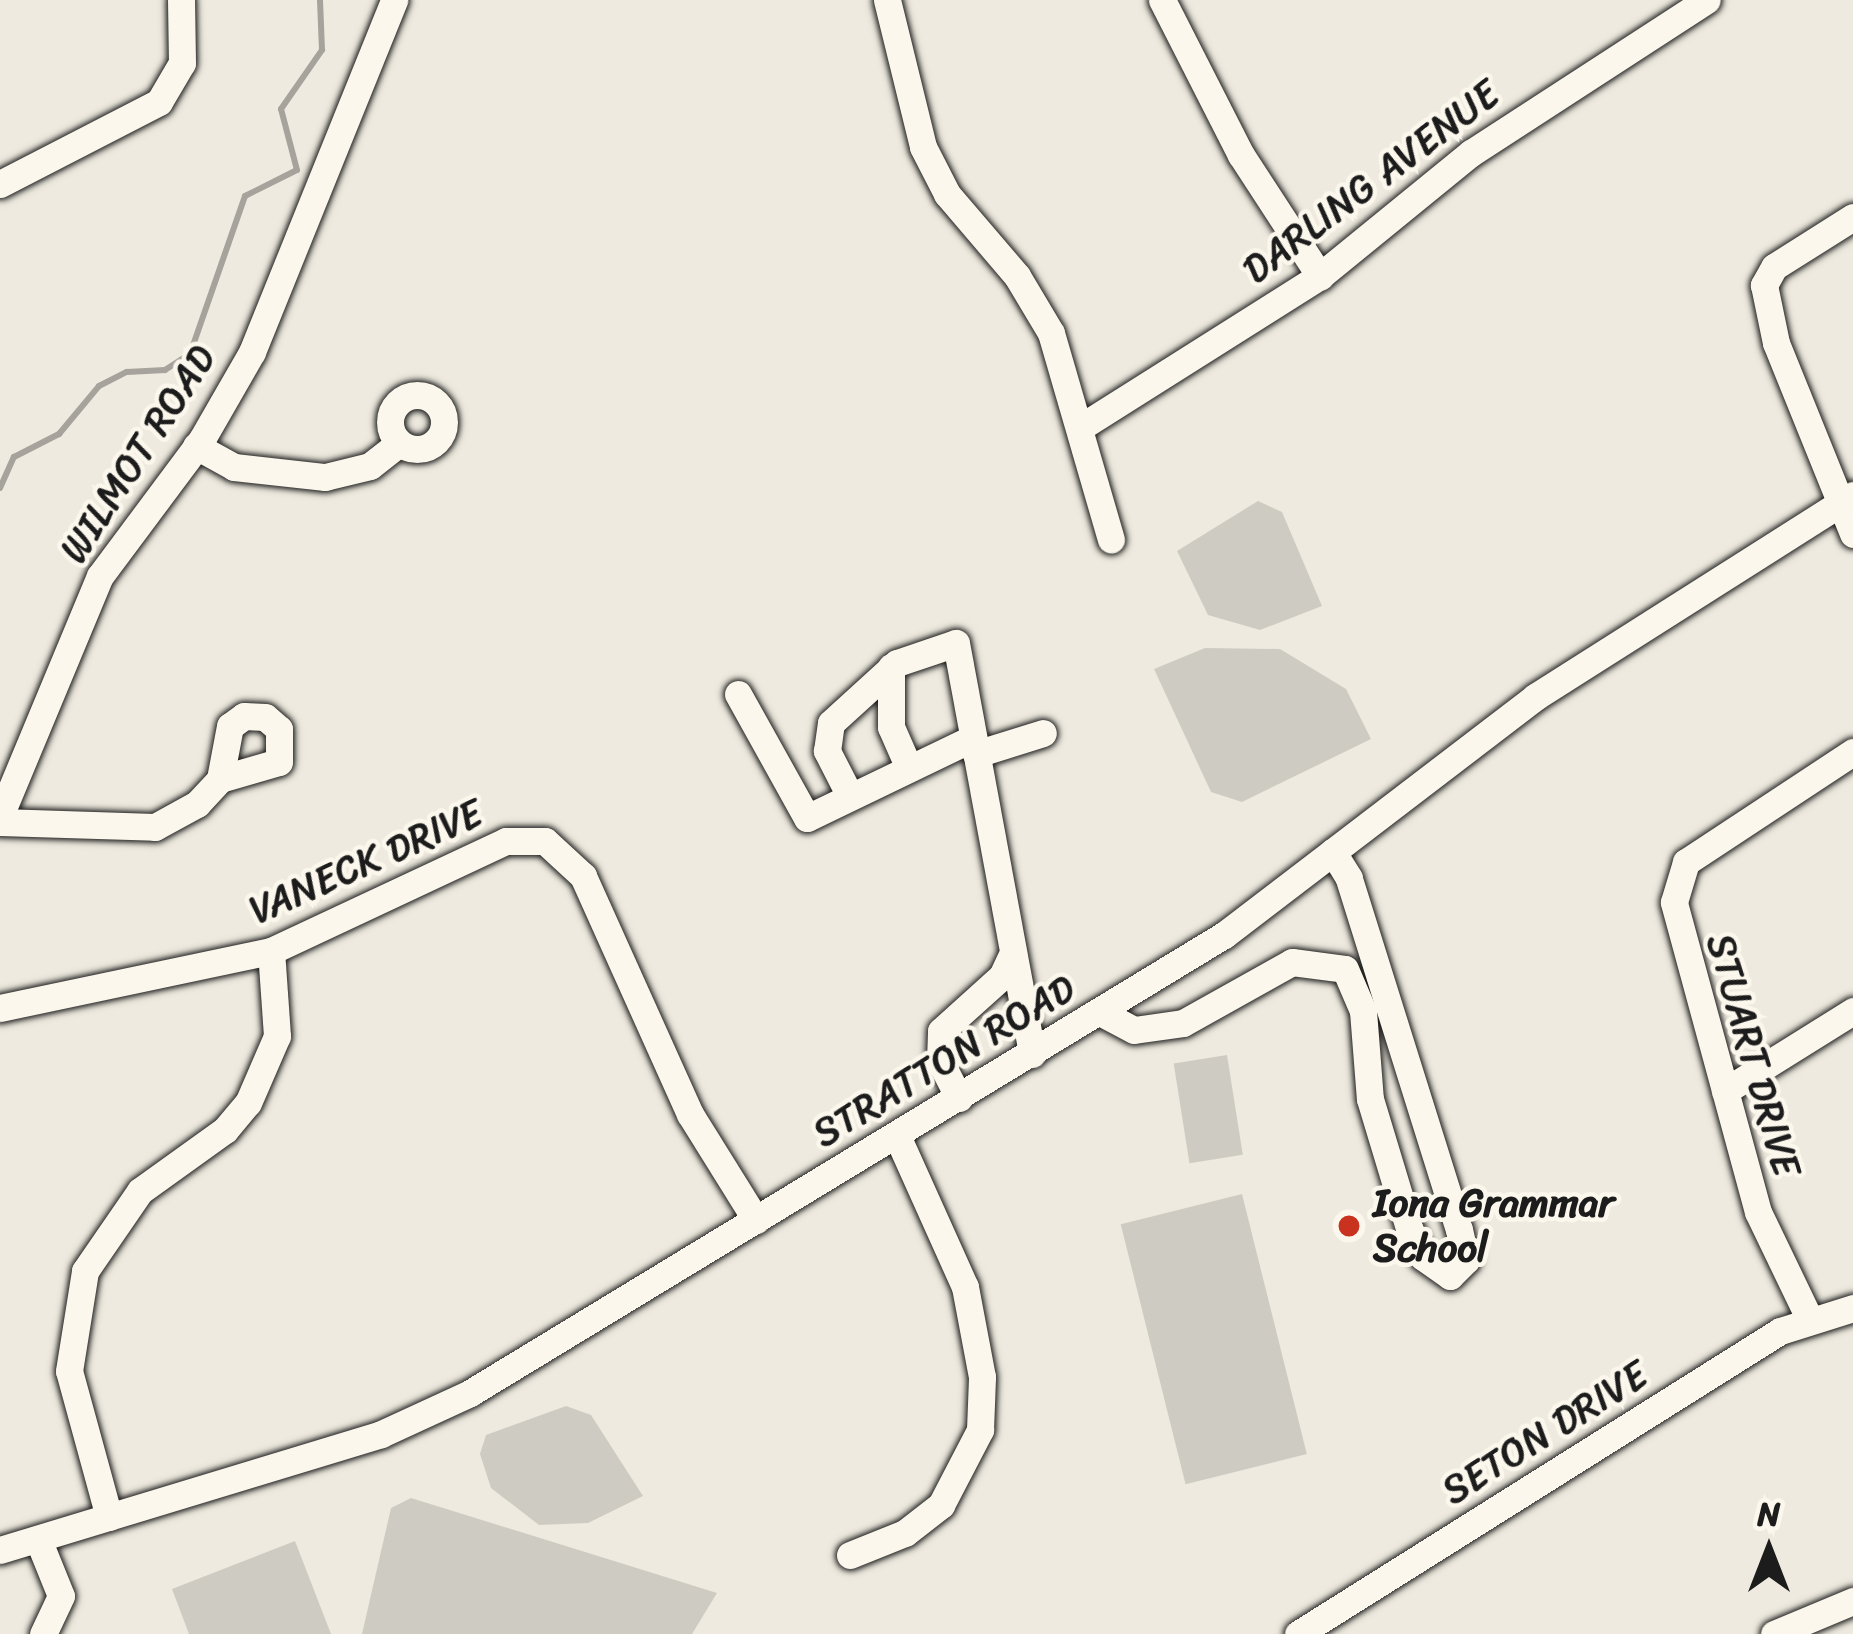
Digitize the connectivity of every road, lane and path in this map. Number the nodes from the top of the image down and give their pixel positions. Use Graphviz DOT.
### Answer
graph roads {
  1 [pos="181,0"];
  2 [pos="394,0"];
  3 [pos="887,0"];
  4 [pos="1162,0"];
  5 [pos="1707,0"];
  6 [pos="0,184"];
  7 [pos="1853,217"];
  8 [pos="1321,276"];
  9 [pos="1082,427"];
  10 [pos="201,439"];
  11 [pos="399,443"];
  12 [pos="1846,499"];
  13 [pos="1853,534"];
  14 [pos="1112,539"];
  15 [pos="891,667"];
  16 [pos="738,694"];
  17 [pos="1043,733"];
  18 [pos="975,746"];
  19 [pos="1853,752"];
  20 [pos="910,769"];
  21 [pos="220,779"];
  22 [pos="850,796"];
  23 [pos="0,819"];
  24 [pos="1333,852"];
  25 [pos="271,951"];
  26 [pos="1011,957"];
  27 [pos="0,1008"];
  28 [pos="1853,1011"];
  29 [pos="1100,1012"];
  30 [pos="1386,1047"];
  31 [pos="1032,1054"];
  32 [pos="1725,1091"];
  33 [pos="959,1098"];
  34 [pos="897,1136"];
  35 [pos="756,1220"];
  36 [pos="1848,1300"];
  37 [pos="1808,1316"];
  38 [pos="109,1517"];
  39 [pos="38,1539"];
  40 [pos="0,1550"];
  41 [pos="850,1555"];
  42 [pos="1853,1601"];
  43 [pos="43,1634"];
  44 [pos="1298,1634"];
  45 [pos="1774,1634"];
  1 -- 6 [label="street"];
  2 -- 10 [label="street, WILMOT ROAD"];
  3 -- 9 [label="street"];
  4 -- 8 [label="street"];
  5 -- 8 [label="street, DARLING AVENUE"];
  7 -- 12 [label="street"];
  8 -- 9 [label="street, DARLING AVENUE"];
  9 -- 14 [label="street"];
  10 -- 11 [label="street"];
  10 -- 23 [label="street, WILMOT ROAD"];
  12 -- 13 [label="street"];
  12 -- 24 [label="street, STRATTON ROAD"];
  15 -- 18 [label="street"];
  15 -- 20 [label="street"];
  15 -- 22 [label="street"];
  16 -- 22 [label="street"];
  17 -- 18 [label="street"];
  18 -- 20 [label="street"];
  18 -- 26 [label="street"];
  19 -- 32 [label="street, STUART DRIVE"];
  20 -- 22 [label="street"];
  21 -- 23 [label="street"];
  24 -- 29 [label="street, STRATTON ROAD"];
  24 -- 30 [label="street"];
  25 -- 27 [label="street, VANECK DRIVE"];
  25 -- 35 [label="street, VANECK DRIVE"];
  25 -- 38 [label="street"];
  26 -- 31 [label="street"];
  26 -- 33 [label="street"];
  28 -- 32 [label="street"];
  29 -- 30 [label="street"];
  29 -- 31 [label="street, STRATTON ROAD"];
  30 -- 30 [label="street"];
  31 -- 33 [label="street, STRATTON ROAD"];
  32 -- 37 [label="street, STUART DRIVE"];
  33 -- 34 [label="street, STRATTON ROAD"];
  34 -- 35 [label="street, STRATTON ROAD"];
  34 -- 41 [label="street"];
  35 -- 38 [label="street, STRATTON ROAD"];
  36 -- 37 [label="street, SETON DRIVE"];
  37 -- 44 [label="street, SETON DRIVE"];
  38 -- 39 [label="street, STRATTON ROAD"];
  39 -- 40 [label="street, STRATTON ROAD"];
  39 -- 43 [label="street"];
  42 -- 45 [label="street"];
}
